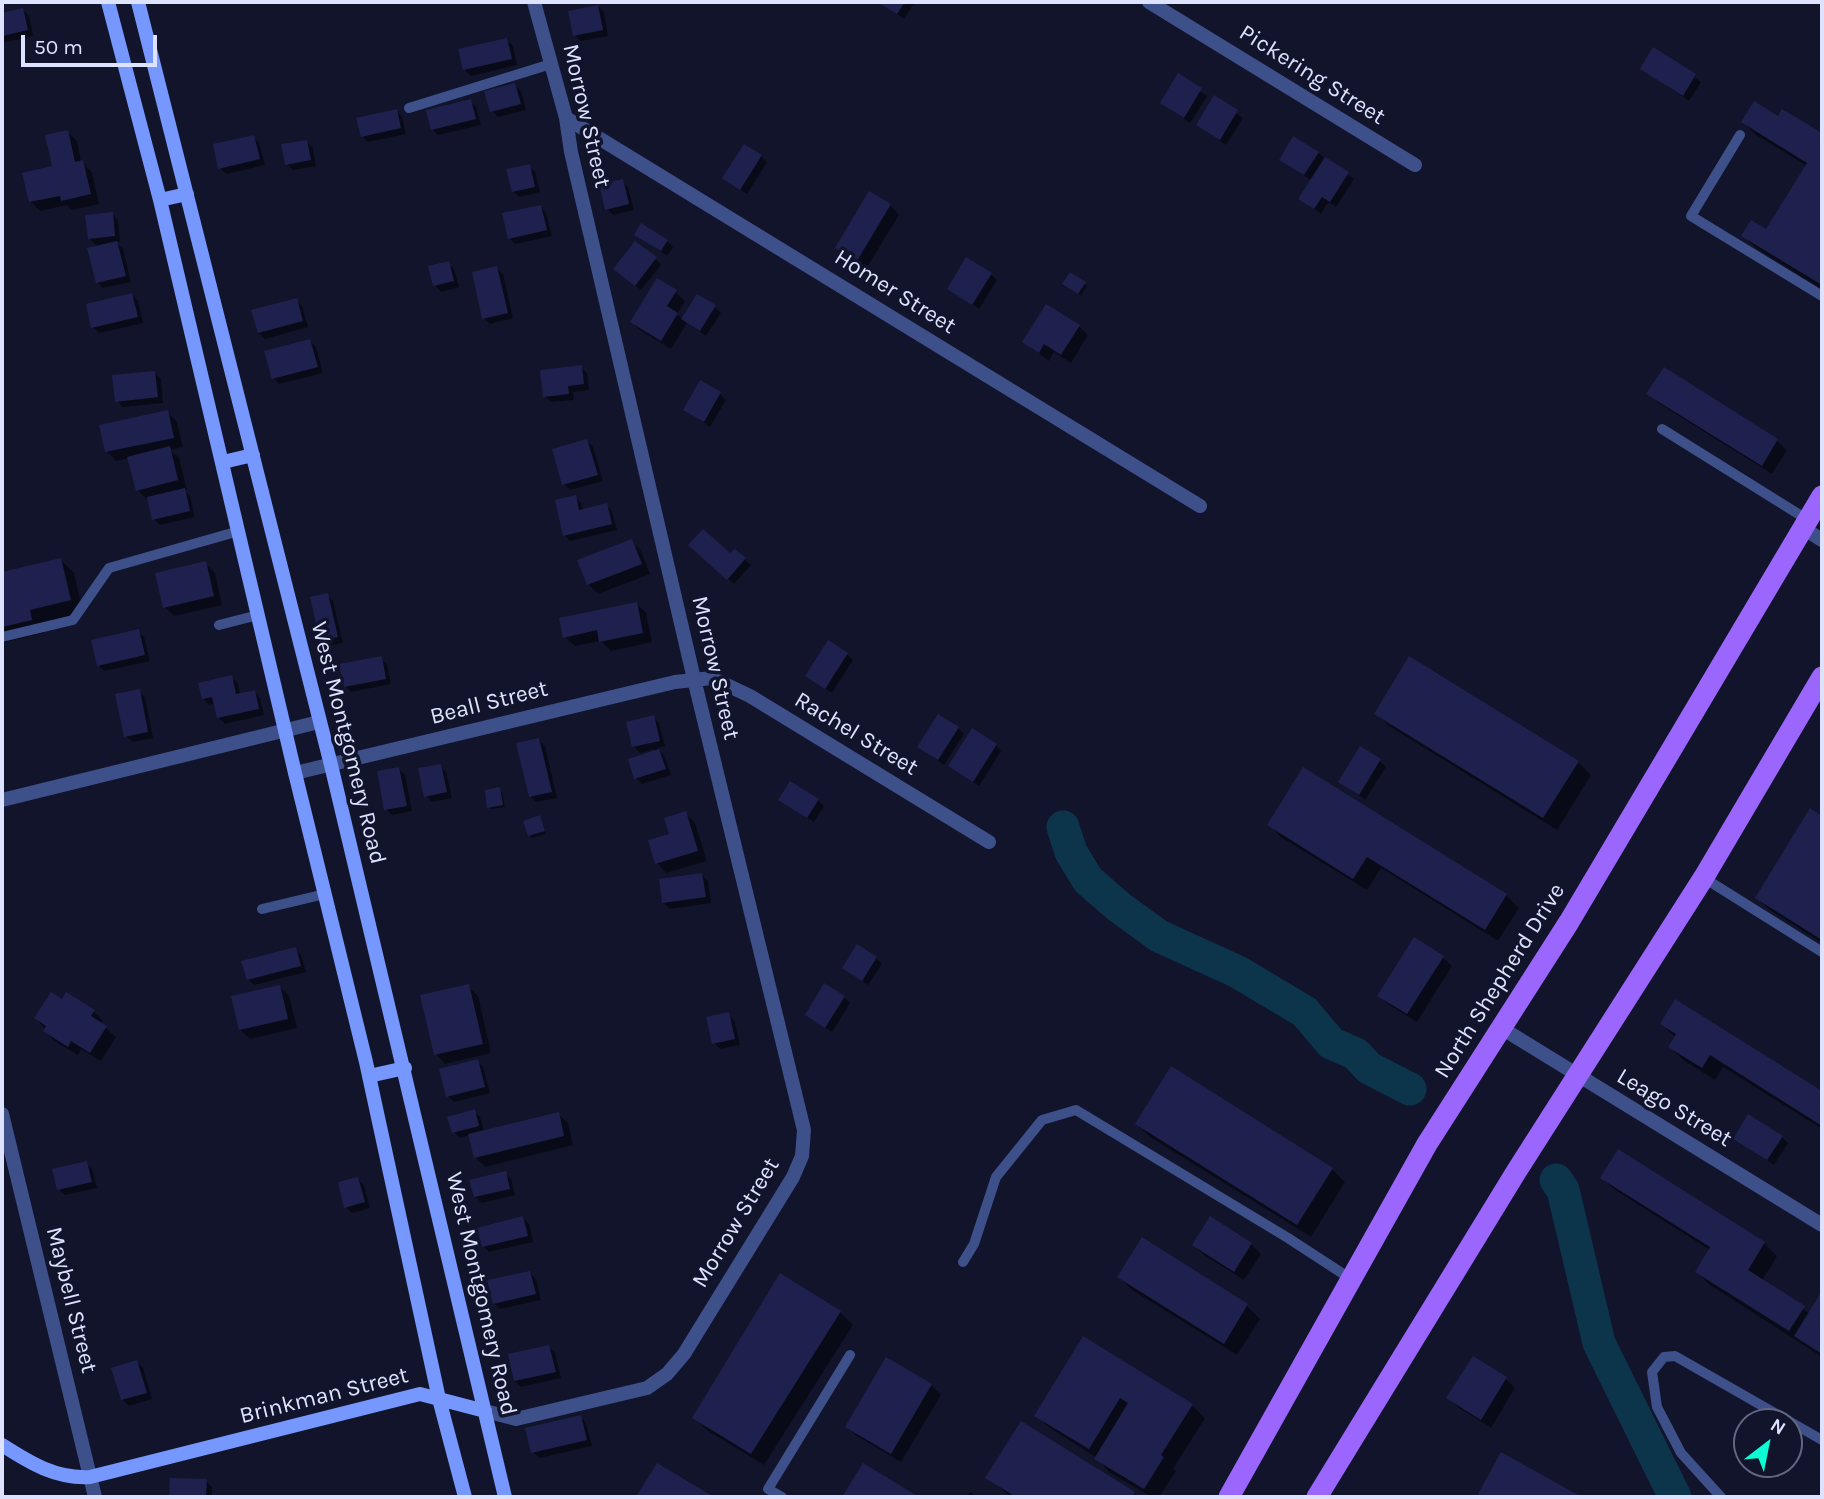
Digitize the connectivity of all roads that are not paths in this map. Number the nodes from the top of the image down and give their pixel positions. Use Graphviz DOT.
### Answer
graph roads {
  1 [pos="108,2"];
  2 [pos="138,2"];
  3 [pos="534,2"];
  4 [pos="1149,2"];
  5 [pos="551,64"];
  6 [pos="409,108"];
  7 [pos="566,118"];
  8 [pos="1740,135"];
  9 [pos="1415,165"];
  10 [pos="187,194"];
  11 [pos="160,200"];
  12 [pos="1822,296"];
  13 [pos="1662,429"];
  14 [pos="253,454"];
  15 [pos="223,462"];
  16 [pos="1822,496"];
  17 [pos="1200,506"];
  18 [pos="1806,524"];
  19 [pos="239,531"];
  20 [pos="1822,540"];
  21 [pos="258,615"];
  22 [pos="219,625"];
  23 [pos="2,637"];
  24 [pos="1822,677"];
  25 [pos="694,679"];
  26 [pos="319,722"];
  27 [pos="285,730"];
  28 [pos="331,765"];
  29 [pos="295,773"];
  30 [pos="2,800"];
  31 [pos="989,842"];
  32 [pos="1704,877"];
  33 [pos="325,894"];
  34 [pos="262,909"];
  35 [pos="1822,952"];
  36 [pos="1503,1029"];
  37 [pos="405,1068"];
  38 [pos="1577,1075"];
  39 [pos="369,1076"];
  40 [pos="2,1114"];
  41 [pos="1822,1225"];
  42 [pos="963,1262"];
  43 [pos="1351,1279"];
  44 [pos="703,1322"];
  45 [pos="850,1355"];
  46 [pos="439,1399"];
  47 [pos="485,1411"];
  48 [pos="1822,1440"];
  49 [pos="2,1445"];
  50 [pos="90,1477"];
  51 [pos="95,1497"];
  52 [pos="465,1497"];
  53 [pos="506,1497"];
  54 [pos="782,1497"];
  55 [pos="1229,1497"];
  56 [pos="1317,1497"];
  57 [pos="1721,1497"];
  1 -- 11 [label="main road"];
  2 -- 10 [label="main road, West Montgomery Road"];
  3 -- 5 [label="street, Morrow Street"];
  4 -- 9 [label="street, Pickering Street"];
  5 -- 6 [label="lane"];
  5 -- 7 [label="street, Morrow Street"];
  7 -- 17 [label="street, Homer Street"];
  7 -- 25 [label="street, Morrow Street"];
  8 -- 12 [label="lane"];
  10 -- 11 [label="main road"];
  10 -- 14 [label="main road, West Montgomery Road"];
  11 -- 15 [label="main road"];
  13 -- 18 [label="lane"];
  14 -- 15 [label="main road"];
  14 -- 26 [label="main road, West Montgomery Road"];
  15 -- 19 [label="main road"];
  16 -- 18 [label="main road, North Shepherd Drive"];
  18 -- 20 [label="street"];
  18 -- 36 [label="main road, North Shepherd Drive"];
  19 -- 21 [label="main road"];
  19 -- 23 [label="lane"];
  21 -- 22 [label="lane"];
  21 -- 27 [label="main road"];
  24 -- 32 [label="main road"];
  25 -- 28 [label="street, Beall Street"];
  25 -- 31 [label="street, Rachel Street"];
  25 -- 44 [label="street, Morrow Street"];
  26 -- 27 [label="street"];
  26 -- 28 [label="main road, West Montgomery Road"];
  27 -- 29 [label="main road"];
  27 -- 30 [label="street"];
  28 -- 29 [label="street, Beall Street"];
  28 -- 37 [label="main road, West Montgomery Road"];
  29 -- 33 [label="main road"];
  32 -- 35 [label="lane"];
  32 -- 38 [label="main road"];
  33 -- 34 [label="lane"];
  33 -- 39 [label="main road"];
  36 -- 38 [label="street, Leago Street"];
  36 -- 43 [label="main road, North Shepherd Drive"];
  37 -- 39 [label="main road"];
  37 -- 47 [label="main road, West Montgomery Road"];
  38 -- 41 [label="street, Leago Street"];
  38 -- 56 [label="main road"];
  39 -- 46 [label="main road"];
  40 -- 50 [label="street, Maybell Street"];
  42 -- 43 [label="lane"];
  43 -- 55 [label="main road, North Shepherd Drive"];
  44 -- 47 [label="street, Brinkman Street"];
  45 -- 54 [label="lane"];
  46 -- 47 [label="main road, Brinkman Street"];
  46 -- 50 [label="main road, Brinkman Street"];
  46 -- 52 [label="main road"];
  47 -- 53 [label="main road, West Montgomery Road"];
  48 -- 57 [label="lane"];
  49 -- 50 [label="main road, Brinkman Street"];
  50 -- 51 [label="street, Maybell Street"];
}
